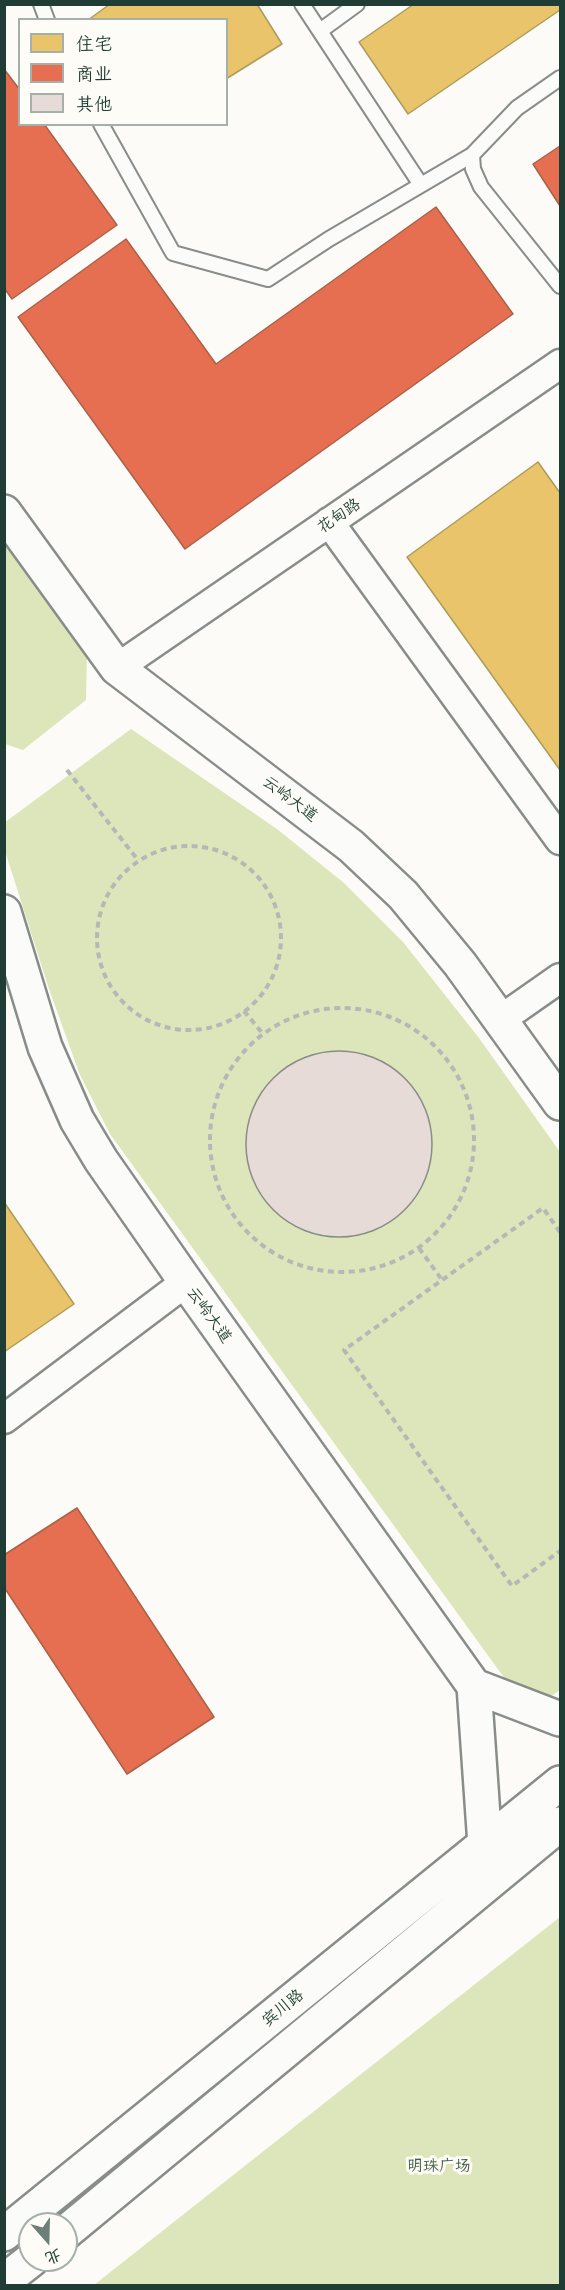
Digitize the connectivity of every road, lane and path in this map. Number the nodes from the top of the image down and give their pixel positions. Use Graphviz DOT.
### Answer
graph roads {
  1 [pos="303,4"];
  2 [pos="357,4"];
  3 [pos="320,30"];
  4 [pos="561,78"];
  5 [pos="102,126"];
  6 [pos="472,155"];
  7 [pos="421,185"];
  8 [pos="561,286"];
  9 [pos="561,364"];
  10 [pos="4,512"];
  11 [pos="329,522"];
  12 [pos="117,668"];
  13 [pos="67,771"];
  14 [pos="561,840"];
  15 [pos="138,860"];
  16 [pos="4,912"];
  17 [pos="561,978"];
  18 [pos="244,1011"];
  19 [pos="500,1020"];
  20 [pos="263,1034"];
  21 [pos="561,1103"];
  22 [pos="561,1232"];
  23 [pos="419,1248"];
  24 [pos="442,1280"];
  25 [pos="186,1282"];
  26 [pos="4,1419"];
  27 [pos="561,1551"];
  28 [pos="474,1686"];
  29 [pos="561,1719"];
  30 [pos="561,1783"];
  31 [pos="561,1824"];
  32 [pos="485,1845"];
  33 [pos="78,2222"];
  34 [pos="4,2234"];
  35 [pos="18,2270"];
  36 [pos="4,2281"];
  1 -- 3 [label="lane"];
  2 -- 3 [label="lane"];
  3 -- 7 [label="lane"];
  4 -- 6 [label="lane"];
  5 -- 7 [label="lane"];
  6 -- 7 [label="lane"];
  6 -- 8 [label="lane"];
  9 -- 11 [label="street, 花甸路"];
  10 -- 12 [label="street, 云岭大道"];
  11 -- 12 [label="street, 花甸路"];
  11 -- 14 [label="street"];
  12 -- 19 [label="street, 云岭大道"];
  13 -- 15 [label="path"];
  15 -- 18 [label="path"];
  15 -- 18 [label="path"];
  16 -- 25 [label="street, 云岭大道"];
  17 -- 19 [label="street"];
  18 -- 20 [label="path"];
  19 -- 21 [label="street, 云岭大道"];
  20 -- 23 [label="path"];
  20 -- 23 [label="path"];
  22 -- 24 [label="path"];
  23 -- 24 [label="path"];
  24 -- 27 [label="path"];
  25 -- 26 [label="street"];
  25 -- 28 [label="street, 云岭大道"];
  28 -- 29 [label="street"];
  28 -- 32 [label="street"];
  30 -- 32 [label="street, 宾川路"];
  31 -- 33 [label="street, 宾川路"];
  32 -- 34 [label="street, 宾川路"];
  35 -- 36 [label="street"];
}
